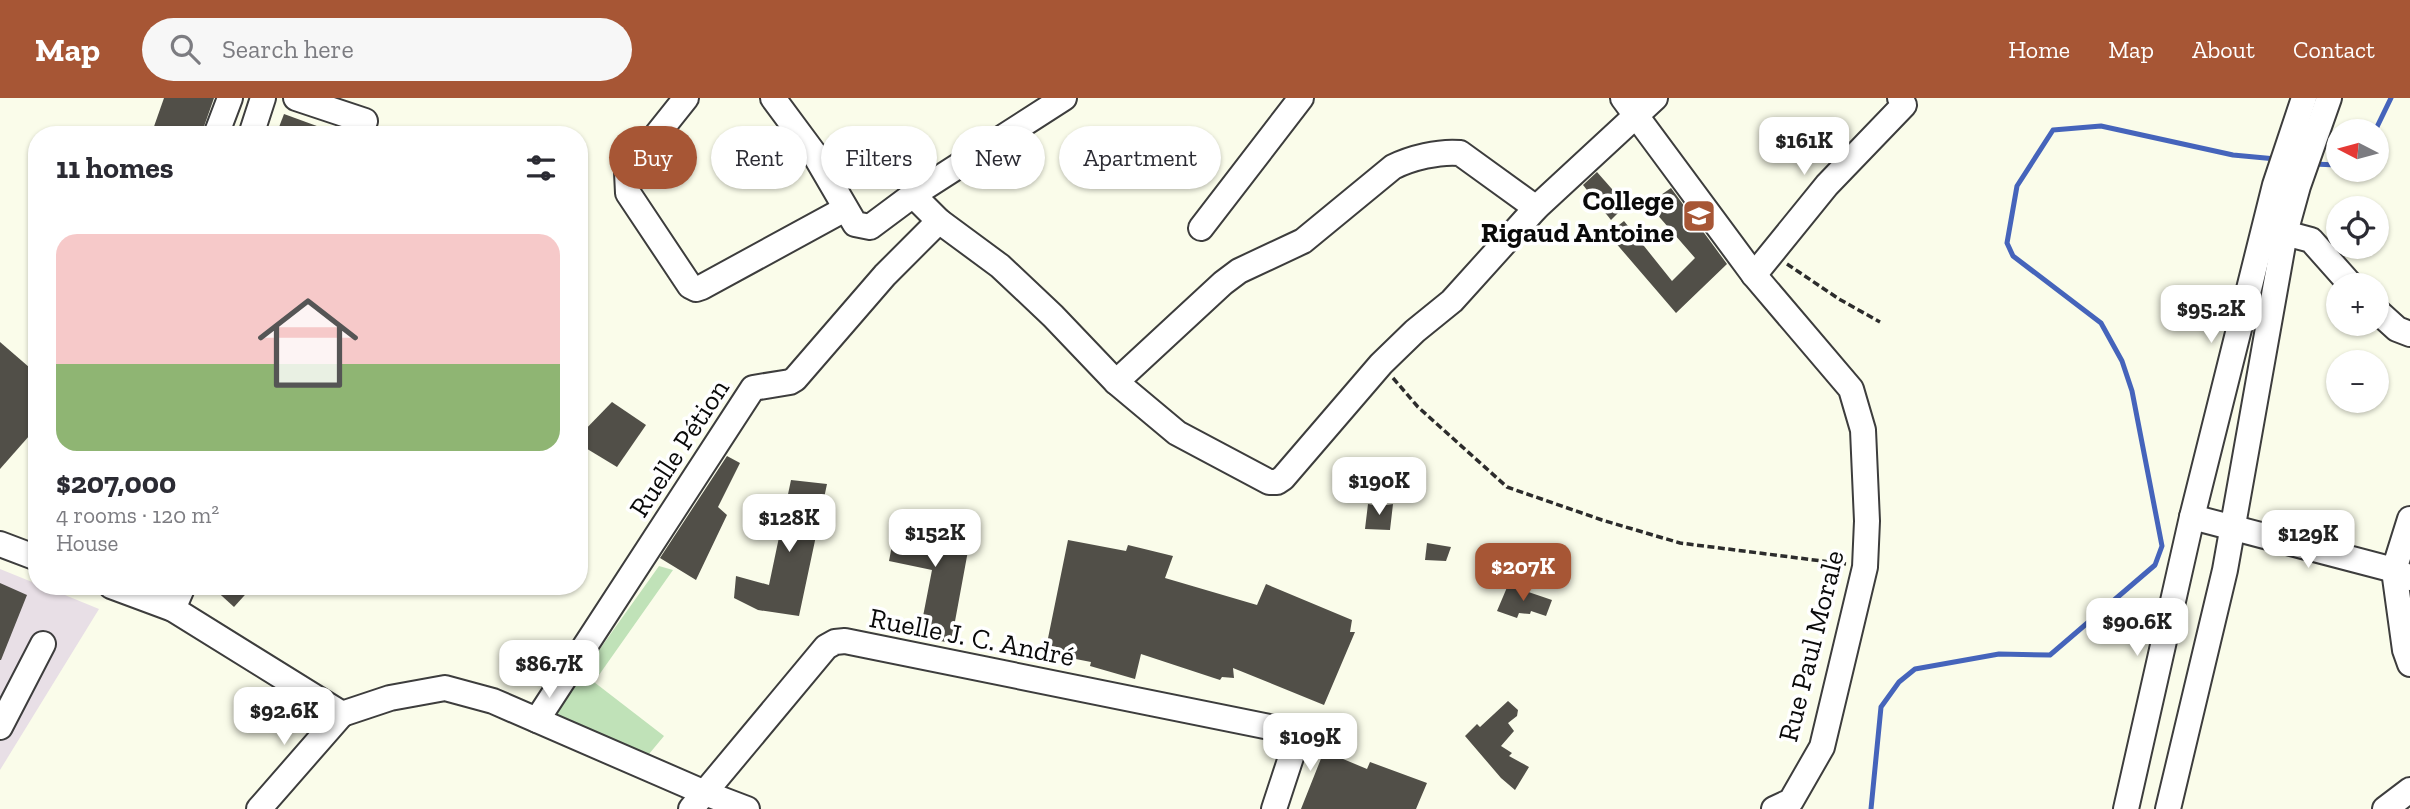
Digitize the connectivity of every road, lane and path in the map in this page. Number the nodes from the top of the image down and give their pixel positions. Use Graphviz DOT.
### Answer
graph roads {
  1 [pos="230,98"];
  2 [pos="263,98"];
  3 [pos="296,98"];
  4 [pos="686,98"];
  5 [pos="773,98"];
  6 [pos="1064,98"];
  7 [pos="1301,98"];
  8 [pos="2304,98"];
  9 [pos="2329,98"];
  10 [pos="1905,100"];
  11 [pos="1638,104"];
  12 [pos="1035,105"];
  13 [pos="366,118"];
  14 [pos="219,126"];
  15 [pos="254,126"];
  16 [pos="2302,139"];
  17 [pos="2286,185"];
  18 [pos="913,195"];
  19 [pos="1536,208"];
  20 [pos="845,209"];
  21 [pos="939,221"];
  22 [pos="1201,228"];
  23 [pos="2285,233"];
  24 [pos="1771,253"];
  25 [pos="2340,273"];
  26 [pos="1754,275"];
  27 [pos="1880,322"];
  28 [pos="2389,322"];
  29 [pos="2410,334"];
  30 [pos="1381,364"];
  31 [pos="1116,382"];
  32 [pos="2192,517"];
  33 [pos="2410,519"];
  34 [pos="2233,527"];
  35 [pos="0,544"];
  36 [pos="28,555"];
  37 [pos="1865,567"];
  38 [pos="2402,574"];
  39 [pos="135,595"];
  40 [pos="179,595"];
  41 [pos="173,609"];
  42 [pos="43,644"];
  43 [pos="2410,664"];
  44 [pos="342,714"];
  45 [pos="537,720"];
  46 [pos="0,727"];
  47 [pos="2410,790"];
  48 [pos="698,801"];
  49 [pos="259,809"];
  50 [pos="747,809"];
  51 [pos="1274,809"];
  52 [pos="1774,809"];
  53 [pos="2126,809"];
  54 [pos="2168,809"];
  55 [pos="2385,809"];
  1 -- 14 [label="street"];
  2 -- 15 [label="street"];
  3 -- 13 [label="street"];
  4 -- 20 [label="street"];
  5 -- 20 [label="street"];
  6 -- 12 [label="street"];
  7 -- 22 [label="street"];
  8 -- 16 [label="street"];
  9 -- 16 [label="street"];
  10 -- 24 [label="street"];
  11 -- 19 [label="street"];
  11 -- 26 [label="street, Rue Paul Morale"];
  12 -- 18 [label="street"];
  16 -- 17 [label="street"];
  17 -- 23 [label="street"];
  17 -- 32 [label="street"];
  18 -- 20 [label="street"];
  18 -- 21 [label="street"];
  19 -- 30 [label="street"];
  19 -- 31 [label="street"];
  21 -- 31 [label="street"];
  21 -- 45 [label="street, Ruelle Pétion"];
  23 -- 25 [label="street"];
  23 -- 34 [label="street"];
  24 -- 26 [label="street"];
  24 -- 27 [label="path"];
  26 -- 37 [label="street, Rue Paul Morale"];
  28 -- 29 [label="street"];
  30 -- 31 [label="street"];
  30 -- 37 [label="path"];
  32 -- 34 [label="street"];
  32 -- 53 [label="street"];
  33 -- 38 [label="street"];
  34 -- 38 [label="street"];
  34 -- 54 [label="street"];
  35 -- 36 [label="street"];
  37 -- 52 [label="street, Rue Paul Morale"];
  38 -- 43 [label="street"];
  39 -- 41 [label="street"];
  40 -- 41 [label="street"];
  41 -- 44 [label="street"];
  42 -- 46 [label="street"];
  44 -- 45 [label="street"];
  44 -- 49 [label="street"];
  45 -- 48 [label="street"];
  47 -- 55 [label="street"];
  48 -- 50 [label="street"];
  48 -- 51 [label="street, Ruelle J. C. André"];
}
